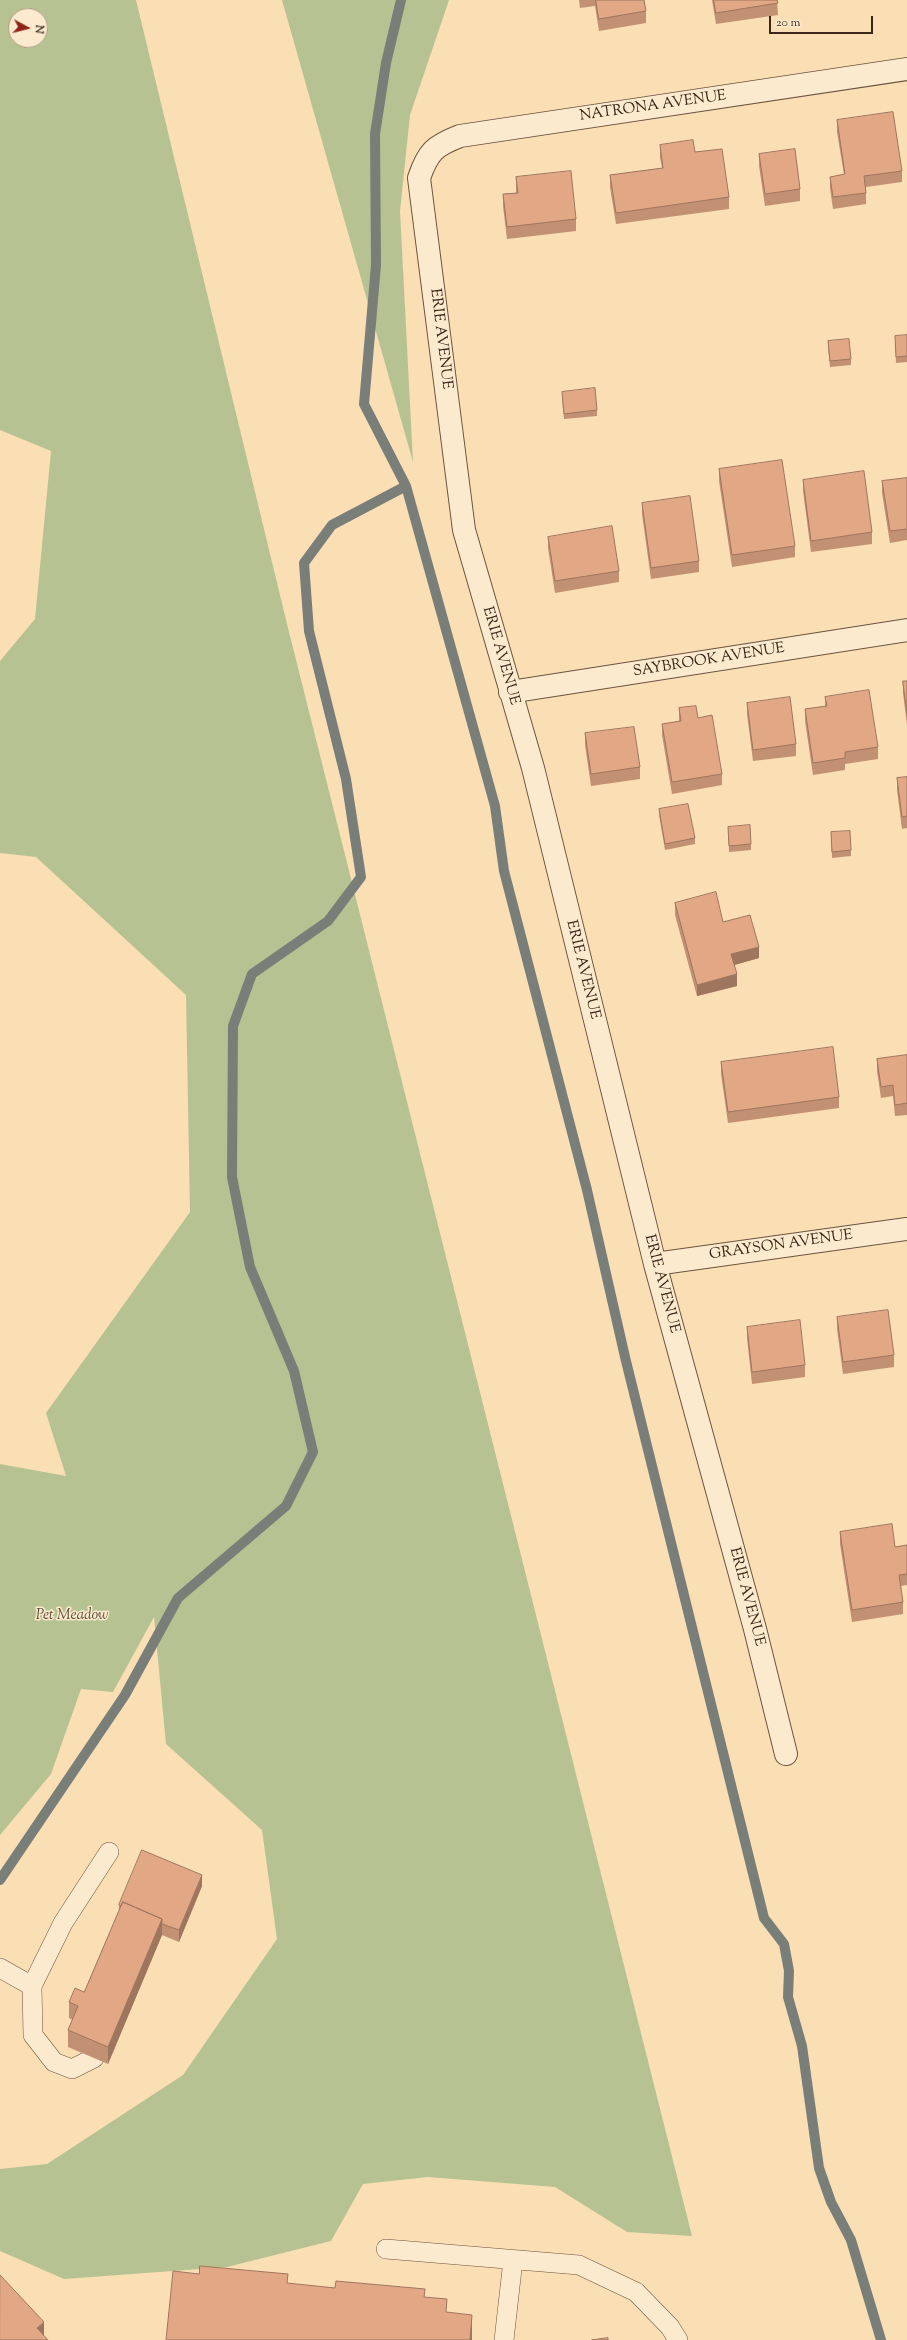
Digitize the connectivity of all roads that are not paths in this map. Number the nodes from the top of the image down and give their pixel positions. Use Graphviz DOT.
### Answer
graph roads {
  1 [pos="907,69"];
  2 [pos="419,178"];
  3 [pos="907,630"];
  4 [pos="510,692"];
  5 [pos="907,1228"];
  6 [pos="655,1264"];
  7 [pos="786,1754"];
  8 [pos="109,1852"];
  9 [pos="0,1968"];
  10 [pos="32,1986"];
  11 [pos="94,2058"];
  12 [pos="386,2249"];
  13 [pos="513,2260"];
  14 [pos="504,2340"];
  15 [pos="678,2340"];
  1 -- 2 [label="street, NATRONA AVENUE"];
  2 -- 4 [label="street, ERIE AVENUE"];
  3 -- 4 [label="street, SAYBROOK AVENUE"];
  4 -- 6 [label="street, ERIE AVENUE"];
  5 -- 6 [label="street, GRAYSON AVENUE"];
  6 -- 7 [label="street, ERIE AVENUE"];
  8 -- 10 [label="lane"];
  9 -- 10 [label="lane"];
  10 -- 11 [label="lane"];
  12 -- 13 [label="lane"];
  13 -- 14 [label="lane"];
  13 -- 15 [label="lane"];
}
